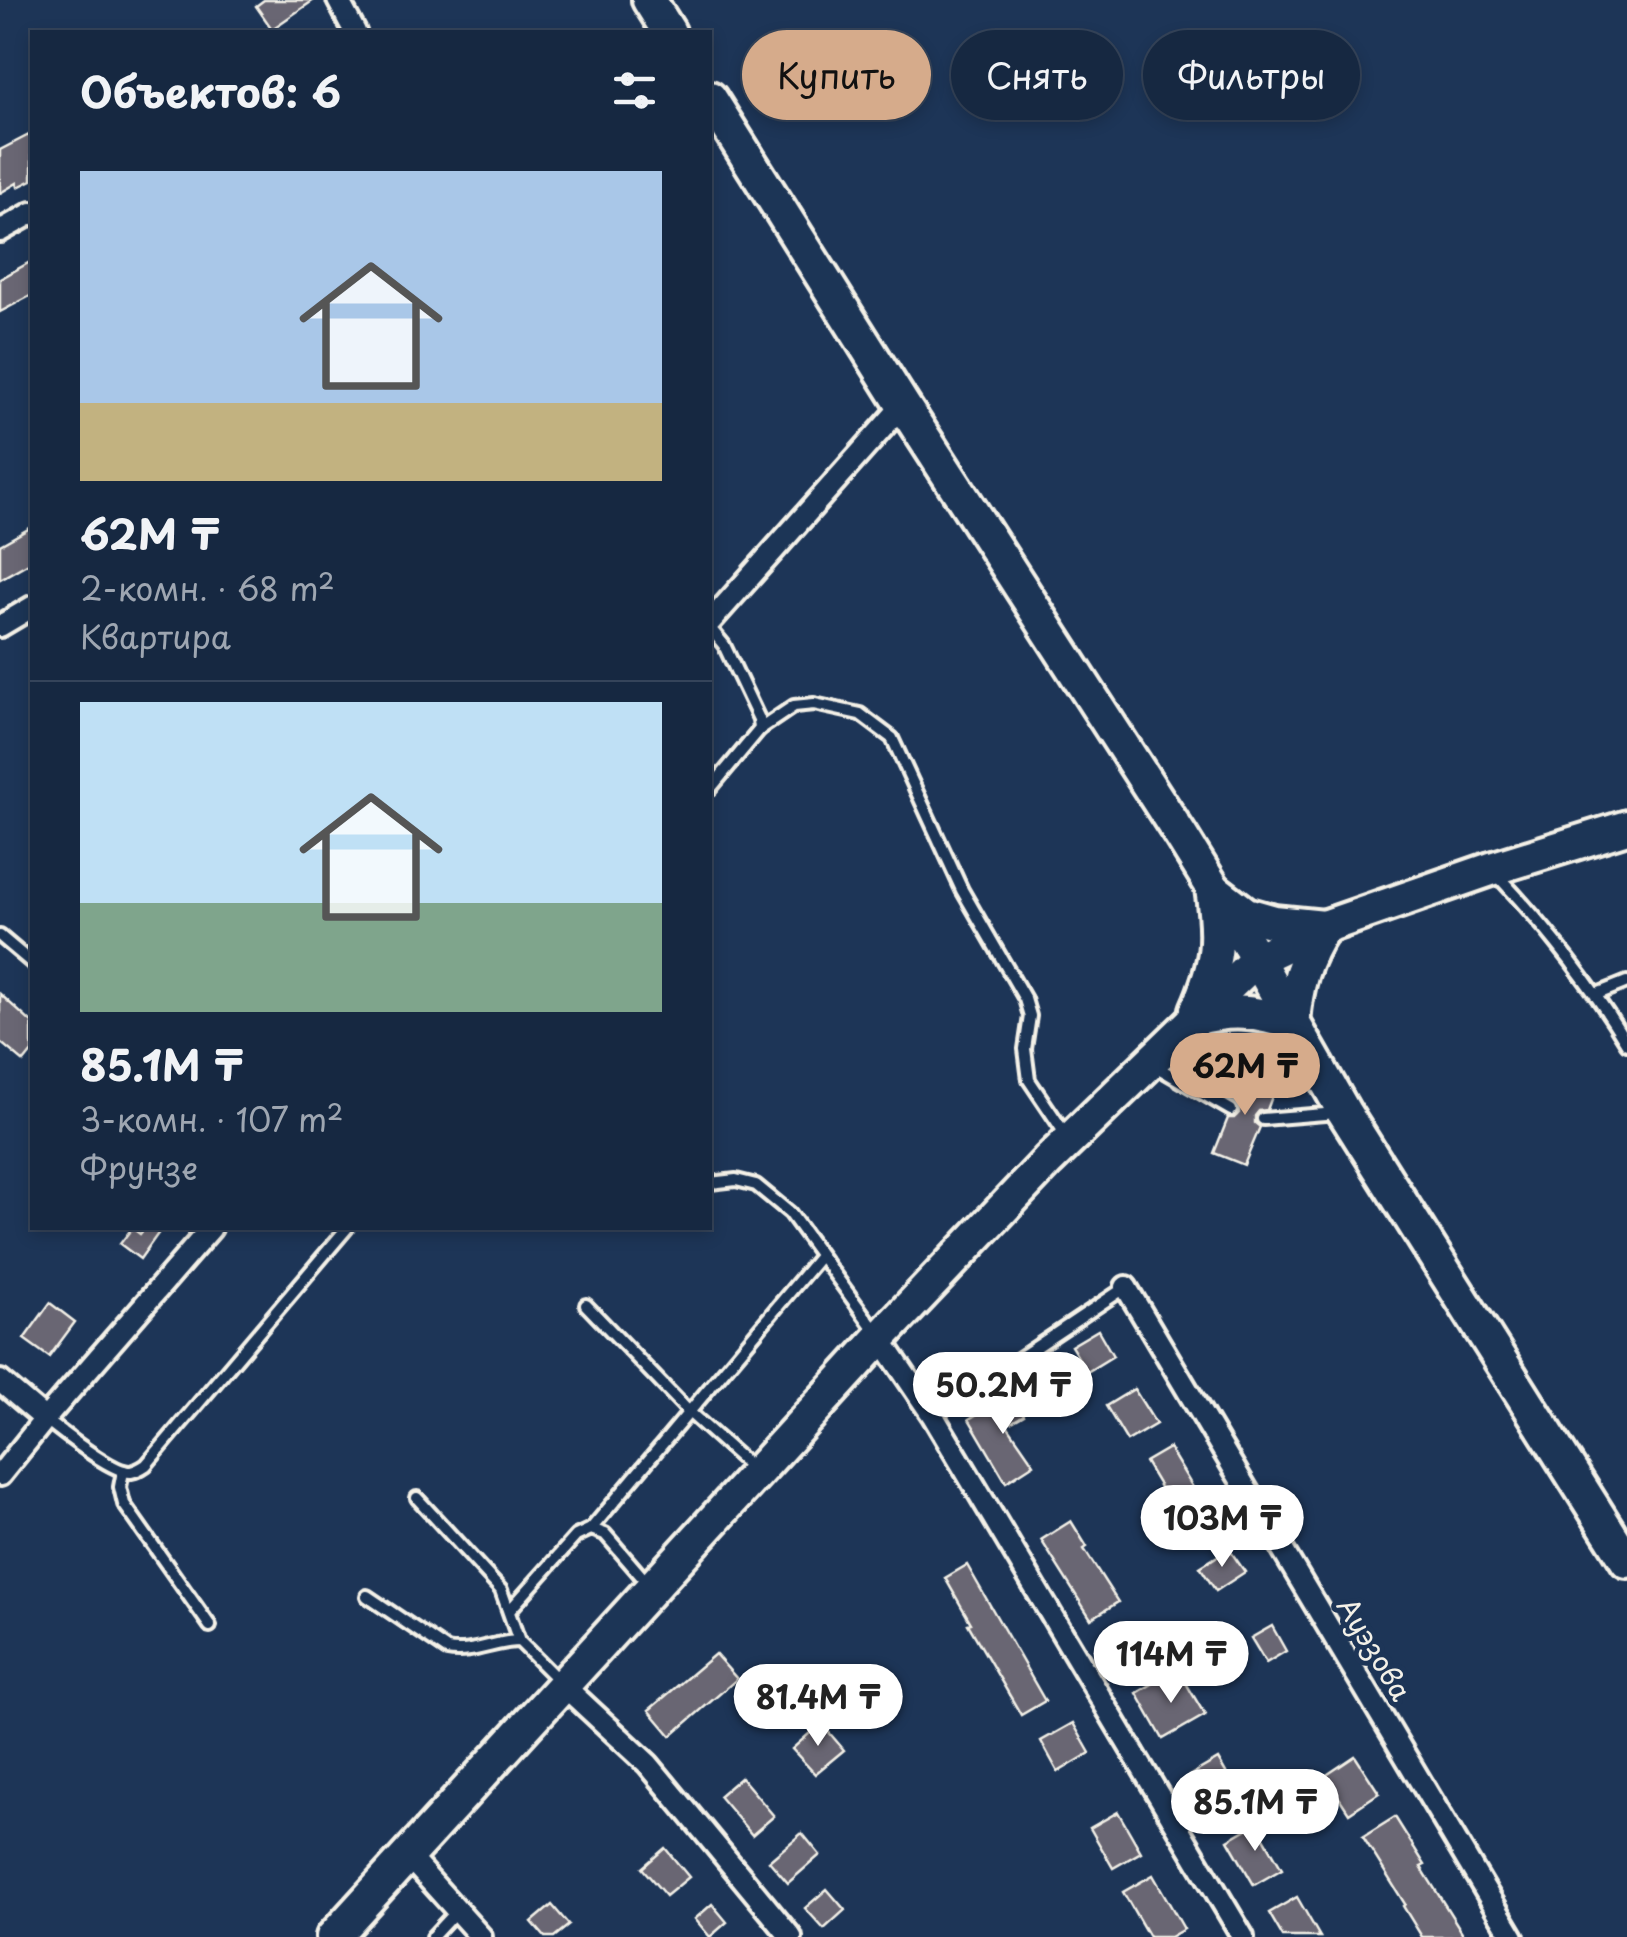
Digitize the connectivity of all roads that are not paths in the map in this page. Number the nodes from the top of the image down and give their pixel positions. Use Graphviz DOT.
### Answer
graph roads {
  1 [pos="338,0"];
  2 [pos="648,0"];
  3 [pos="353,30"];
  4 [pos="668,30"];
  5 [pos="712,101"];
  6 [pos="30,214"];
  7 [pos="0,232"];
  8 [pos="904,406"];
  9 [pos="30,609"];
  10 [pos="712,623"];
  11 [pos="0,626"];
  12 [pos="712,628"];
  13 [pos="760,729"];
  14 [pos="712,787"];
  15 [pos="1627,827"];
  16 [pos="1491,869"];
  17 [pos="1212,888"];
  18 [pos="1324,928"];
  19 [pos="0,936"];
  20 [pos="1257,959"];
  21 [pos="30,961"];
  22 [pos="1627,982"];
  23 [pos="1597,994"];
  24 [pos="1193,1020"];
  25 [pos="1293,1023"];
  26 [pos="1627,1044"];
  27 [pos="1150,1063"];
  28 [pos="1231,1110"];
  29 [pos="1344,1112"];
  30 [pos="1263,1119"];
  31 [pos="1070,1140"];
  32 [pos="712,1183"];
  33 [pos="210,1230"];
  34 [pos="345,1230"];
  35 [pos="820,1256"];
  36 [pos="1126,1287"];
  37 [pos="586,1305"];
  38 [pos="880,1338"];
  39 [pos="0,1381"];
  40 [pos="689,1412"];
  41 [pos="933,1416"];
  42 [pos="45,1420"];
  43 [pos="123,1471"];
  44 [pos="758,1473"];
  45 [pos="0,1475"];
  46 [pos="417,1498"];
  47 [pos="591,1529"];
  48 [pos="1627,1561"];
  49 [pos="652,1589"];
  50 [pos="367,1596"];
  51 [pos="510,1611"];
  52 [pos="210,1626"];
  53 [pos="519,1641"];
  54 [pos="564,1686"];
  55 [pos="408,1856"];
  56 [pos="458,1909"];
  57 [pos="334,1937"];
  58 [pos="432,1937"];
  59 [pos="481,1937"];
  60 [pos="791,1937"];
  61 [pos="1243,1937"];
  62 [pos="1514,1937"];
  1 -- 3 [label="street"];
  2 -- 4 [label="main road"];
  5 -- 8 [label="main road"];
  6 -- 7 [label="street"];
  8 -- 10 [label="street"];
  8 -- 17 [label="main road"];
  9 -- 11 [label="street"];
  12 -- 13 [label="lane"];
  13 -- 14 [label="lane"];
  13 -- 31 [label="lane"];
  15 -- 16 [label="main road"];
  16 -- 18 [label="main road"];
  16 -- 23 [label="lane"];
  17 -- 18 [label="main road"];
  17 -- 20 [label="main road"];
  17 -- 24 [label="main road"];
  18 -- 20 [label="main road"];
  18 -- 25 [label="main road"];
  19 -- 21 [label="lane"];
  20 -- 24 [label="main road"];
  20 -- 25 [label="main road"];
  22 -- 23 [label="lane"];
  23 -- 26 [label="lane"];
  24 -- 25 [label="main road"];
  24 -- 27 [label="main road"];
  25 -- 29 [label="main road"];
  27 -- 28 [label="lane"];
  27 -- 31 [label="main road"];
  29 -- 30 [label="lane"];
  29 -- 48 [label="main road"];
  31 -- 38 [label="main road"];
  32 -- 35 [label="lane"];
  33 -- 42 [label="street"];
  34 -- 43 [label="lane"];
  35 -- 38 [label="lane"];
  35 -- 40 [label="lane"];
  36 -- 41 [label="lane"];
  36 -- 62 [label="street, Ауэзова"];
  37 -- 40 [label="lane"];
  38 -- 41 [label="street"];
  38 -- 44 [label="main road"];
  39 -- 42 [label="street"];
  40 -- 44 [label="lane"];
  40 -- 47 [label="lane"];
  41 -- 61 [label="street"];
  42 -- 43 [label="lane"];
  42 -- 45 [label="street"];
  43 -- 52 [label="lane"];
  44 -- 49 [label="main road"];
  46 -- 51 [label="lane"];
  47 -- 49 [label="lane"];
  47 -- 51 [label="lane"];
  49 -- 54 [label="main road"];
  50 -- 53 [label="lane"];
  51 -- 53 [label="lane"];
  53 -- 54 [label="lane"];
  54 -- 55 [label="main road"];
  54 -- 60 [label="street"];
  55 -- 56 [label="street"];
  55 -- 57 [label="main road"];
  56 -- 58 [label="lane"];
  56 -- 59 [label="street"];
}
